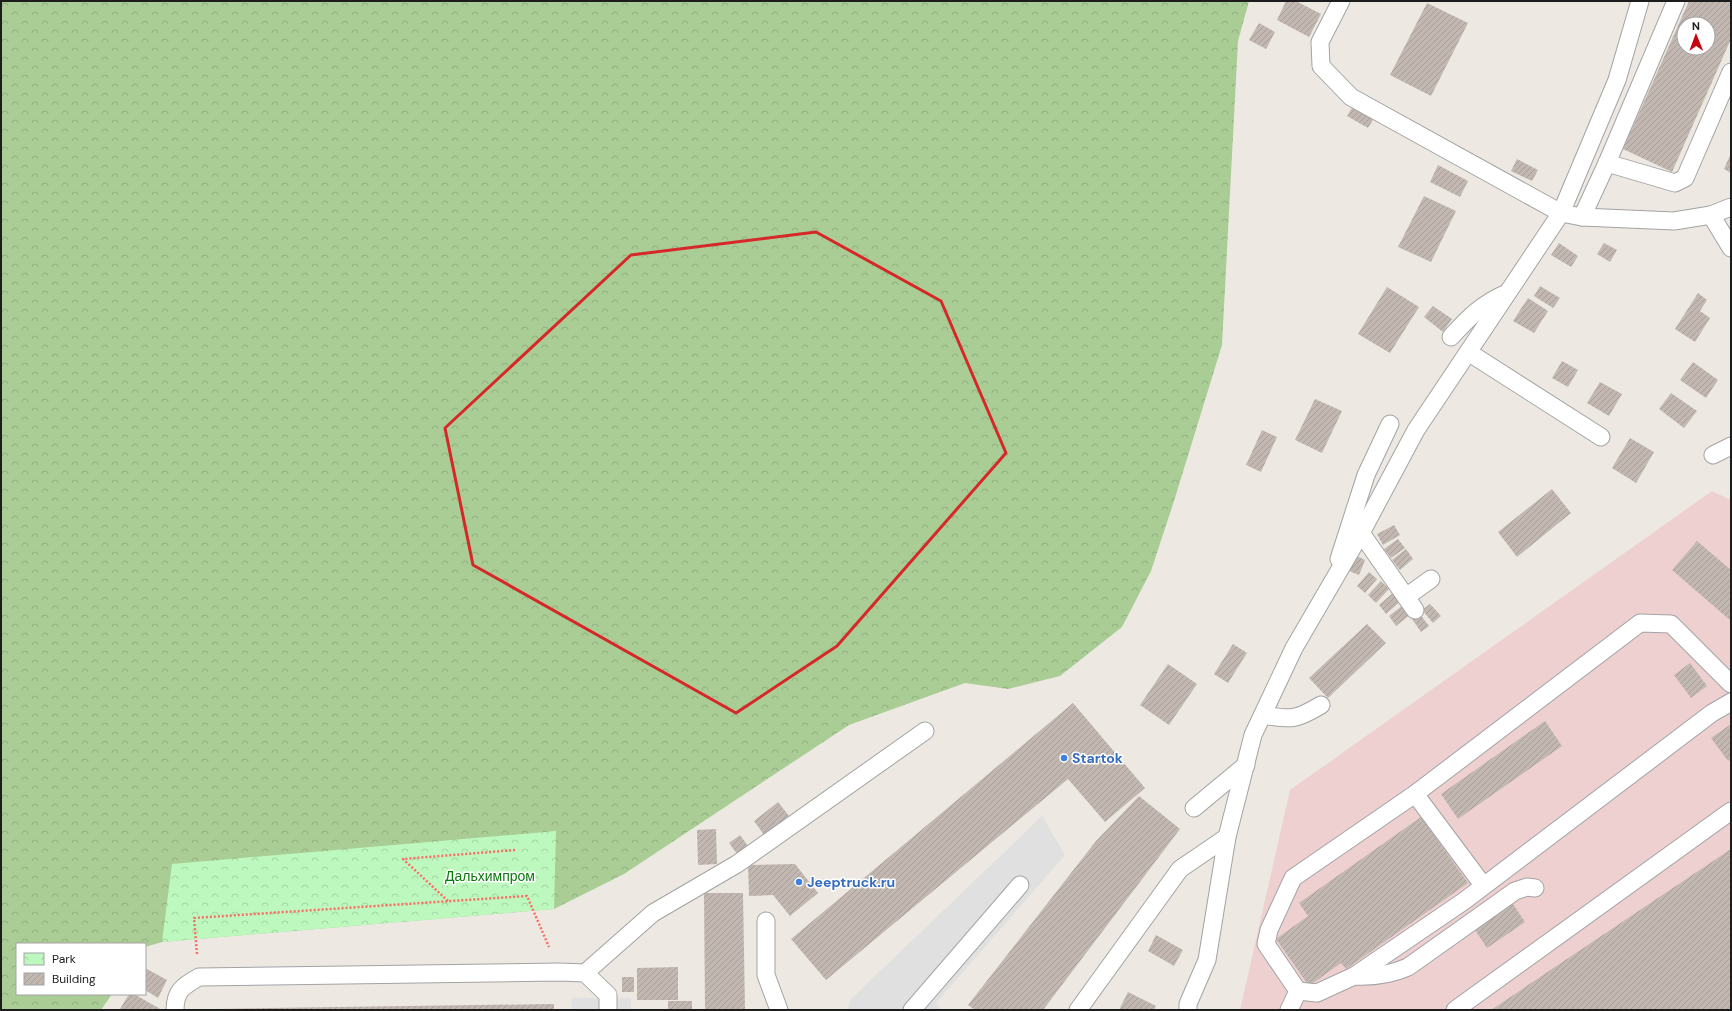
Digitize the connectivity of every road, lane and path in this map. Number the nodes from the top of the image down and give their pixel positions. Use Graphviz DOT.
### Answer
graph roads {
  1 [pos="1341,1"];
  2 [pos="1640,1"];
  3 [pos="1676,1"];
  4 [pos="1731,72"];
  5 [pos="1607,163"];
  6 [pos="1731,207"];
  7 [pos="1561,213"];
  8 [pos="1711,215"];
  9 [pos="1582,217"];
  10 [pos="1731,248"];
  11 [pos="1507,293"];
  12 [pos="1451,337"];
  13 [pos="1468,352"];
  14 [pos="1390,424"];
  15 [pos="1601,437"];
  16 [pos="1731,446"];
  17 [pos="1713,455"];
  18 [pos="1361,533"];
  19 [pos="1337,575"];
  20 [pos="1432,579"];
  21 [pos="1731,684"];
  22 [pos="1731,702"];
  23 [pos="1321,705"];
  24 [pos="1263,715"];
  25 [pos="925,731"];
  26 [pos="1246,765"];
  27 [pos="1415,794"];
  28 [pos="1194,808"];
  29 [pos="1731,811"];
  30 [pos="1228,837"];
  31 [pos="515,850"];
  32 [pos="1020,885"];
  33 [pos="1483,885"];
  34 [pos="1535,888"];
  35 [pos="448,901"];
  36 [pos="766,921"];
  37 [pos="559,972"];
  38 [pos="586,974"];
  39 [pos="1354,976"];
  40 [pos="199,977"];
  41 [pos="1298,991"];
  42 [pos="175,1010"];
  43 [pos="608,1010"];
  44 [pos="779,1010"];
  45 [pos="912,1010"];
  46 [pos="1078,1010"];
  47 [pos="1188,1010"];
  48 [pos="1289,1010"];
  49 [pos="1455,1010"];
  1 -- 7 [label="lane"];
  2 -- 7 [label="lane"];
  3 -- 5 [label="lane"];
  4 -- 5 [label="lane"];
  5 -- 9 [label="lane"];
  6 -- 8 [label="lane"];
  7 -- 9 [label="lane"];
  7 -- 11 [label="lane"];
  8 -- 9 [label="lane"];
  8 -- 10 [label="lane"];
  11 -- 12 [label="lane"];
  11 -- 13 [label="lane"];
  13 -- 15 [label="lane"];
  13 -- 18 [label="lane"];
  14 -- 19 [label="lane"];
  16 -- 17 [label="lane"];
  18 -- 19 [label="lane"];
  18 -- 20 [label="lane"];
  19 -- 24 [label="lane"];
  21 -- 27 [label="lane"];
  22 -- 33 [label="lane"];
  23 -- 24 [label="lane"];
  24 -- 26 [label="lane"];
  25 -- 38 [label="lane"];
  26 -- 28 [label="lane"];
  26 -- 30 [label="lane"];
  27 -- 33 [label="lane"];
  27 -- 41 [label="lane"];
  29 -- 49 [label="lane"];
  30 -- 46 [label="lane"];
  30 -- 47 [label="lane"];
  31 -- 35 [label="path"];
  32 -- 45 [label="lane"];
  33 -- 39 [label="lane"];
  34 -- 39 [label="lane"];
  35 -- 37 [label="path"];
  35 -- 40 [label="path"];
  36 -- 44 [label="lane"];
  37 -- 38 [label="lane"];
  37 -- 40 [label="lane"];
  38 -- 43 [label="lane"];
  39 -- 41 [label="lane"];
  40 -- 42 [label="lane"];
  41 -- 48 [label="lane"];
}
